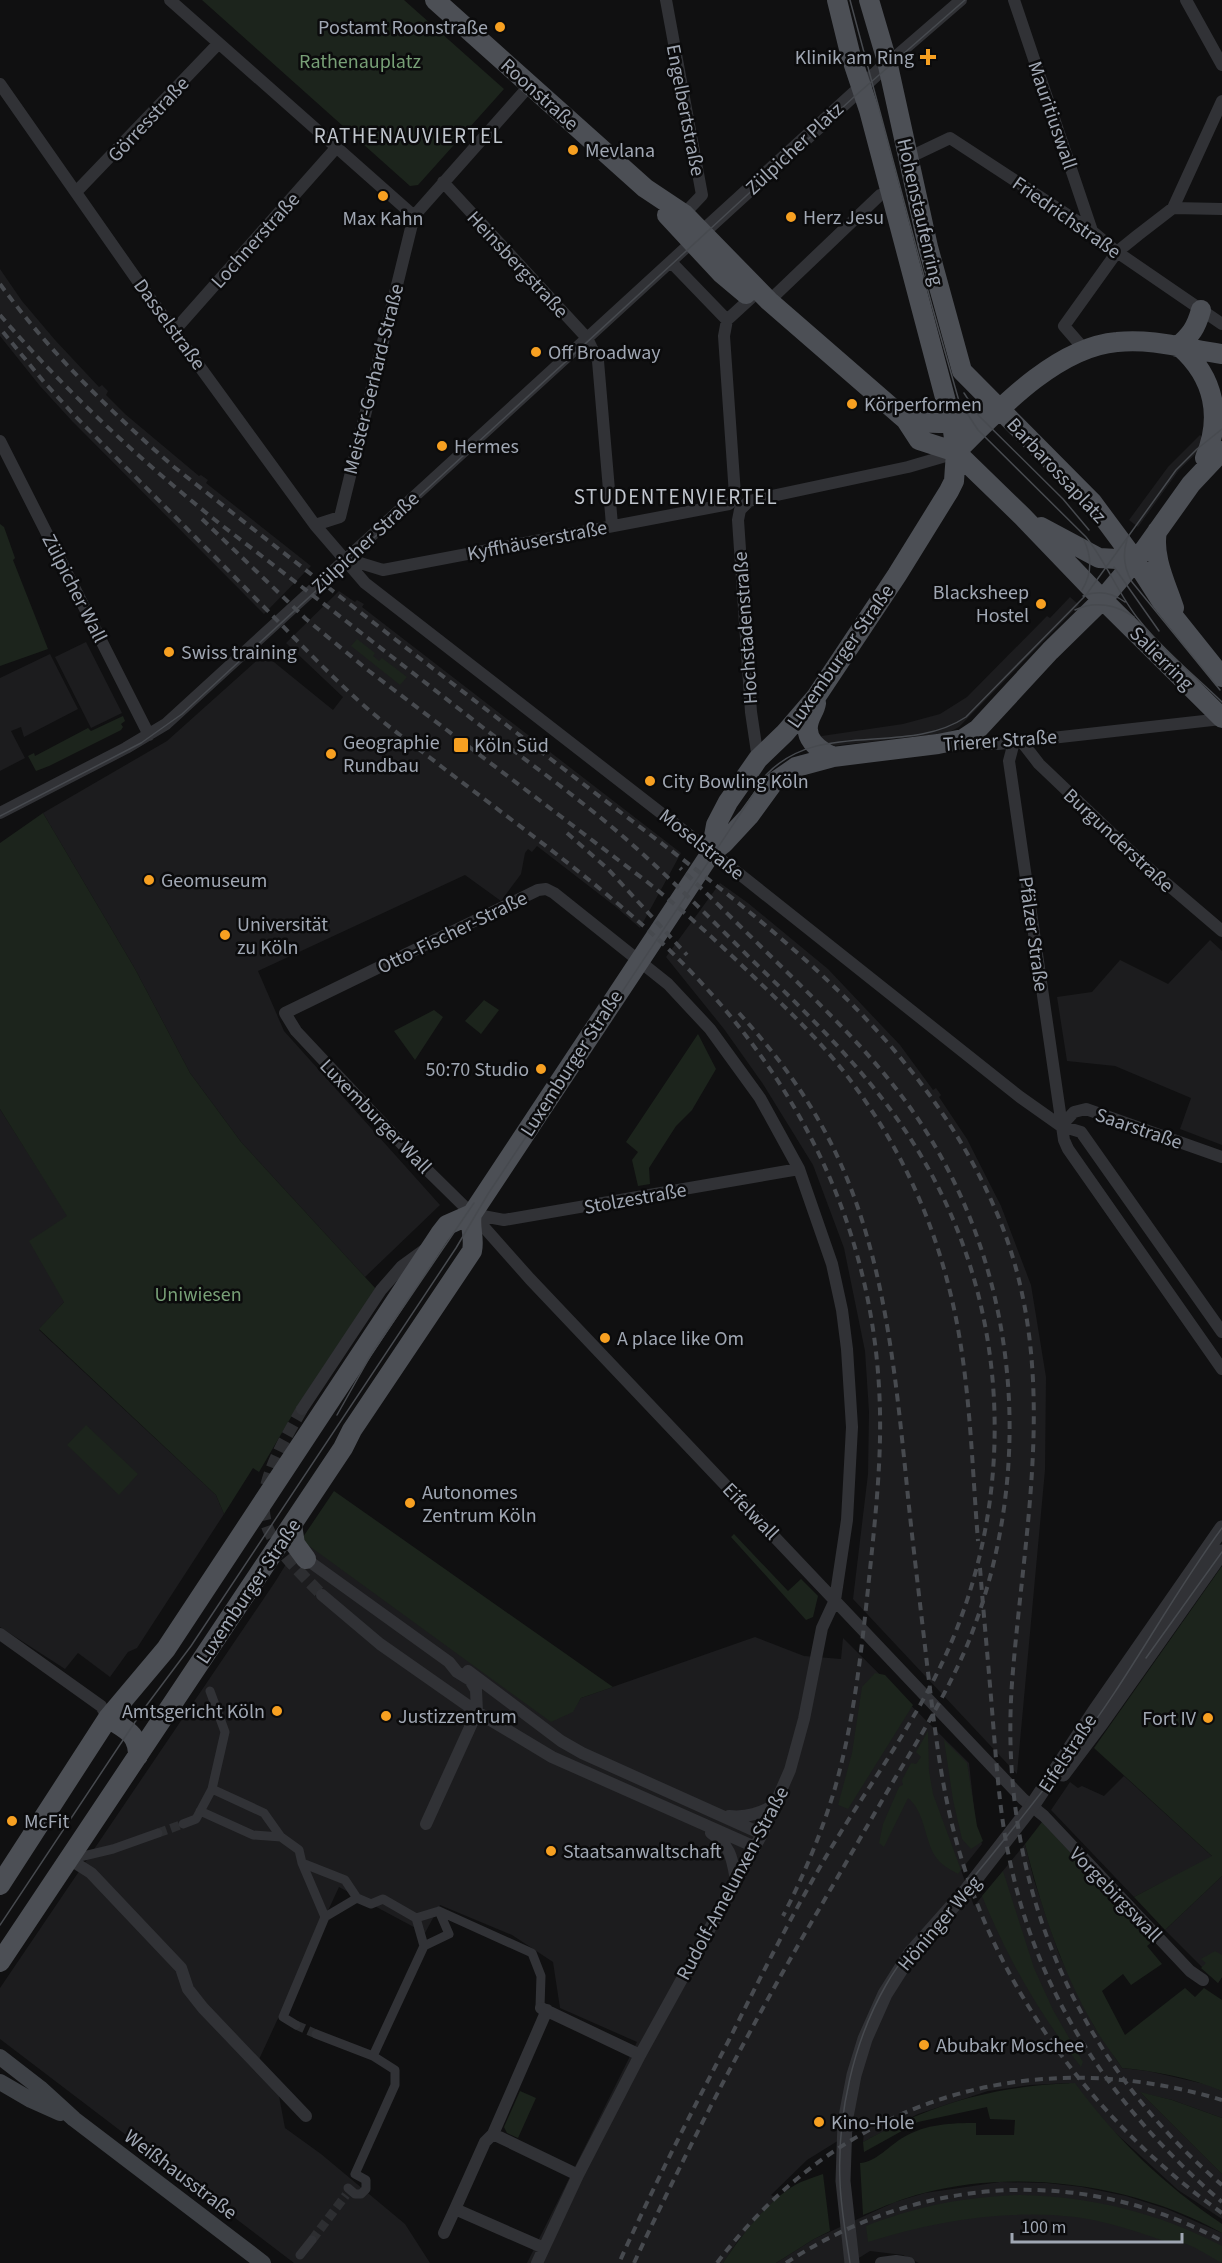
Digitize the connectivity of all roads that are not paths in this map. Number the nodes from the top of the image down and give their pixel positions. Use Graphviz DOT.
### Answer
graph roads {
  1 [pos="170,0"];
  2 [pos="435,0"];
  3 [pos="666,0"];
  4 [pos="837,0"];
  5 [pos="869,0"];
  6 [pos="961,0"];
  7 [pos="1014,0"];
  8 [pos="1186,0"];
  9 [pos="218,44"];
  10 [pos="887,64"];
  11 [pos="1222,65"];
  12 [pos="0,84"];
  13 [pos="530,85"];
  14 [pos="861,88"];
  15 [pos="1222,101"];
  16 [pos="336,148"];
  17 [pos="908,158"];
  18 [pos="443,182"];
  19 [pos="645,188"];
  20 [pos="76,192"];
  21 [pos="892,192"];
  22 [pos="1173,208"];
  23 [pos="1222,209"];
  24 [pos="684,214"];
  25 [pos="414,216"];
  26 [pos="1092,231"];
  27 [pos="697,238"];
  28 [pos="1117,252"];
  29 [pos="671,262"];
  30 [pos="760,299"];
  31 [pos="1201,310"];
  32 [pos="727,320"];
  33 [pos="1222,324"];
  34 [pos="174,331"];
  35 [pos="587,338"];
  36 [pos="1179,347"];
  37 [pos="1084,349"];
  38 [pos="1222,354"];
  39 [pos="1000,410"];
  40 [pos="906,420"];
  41 [pos="952,424"];
  42 [pos="0,441"];
  43 [pos="1222,450"];
  44 [pos="956,452"];
  45 [pos="1191,484"];
  46 [pos="1022,516"];
  47 [pos="1108,524"];
  48 [pos="315,525"];
  49 [pos="612,525"];
  50 [pos="1157,531"];
  51 [pos="1089,554"];
  52 [pos="347,559"];
  53 [pos="1135,560"];
  54 [pos="1103,599"];
  55 [pos="1183,630"];
  56 [pos="1222,677"];
  57 [pos="816,697"];
  58 [pos="1222,718"];
  59 [pos="149,735"];
  60 [pos="963,739"];
  61 [pos="1018,742"];
  62 [pos="833,757"];
  63 [pos="758,759"];
  64 [pos="782,775"];
  65 [pos="0,813"];
  66 [pos="711,853"];
  67 [pos="1222,931"];
  68 [pos="639,960"];
  69 [pos="285,1013"];
  70 [pos="1061,1126"];
  71 [pos="1222,1157"];
  72 [pos="799,1169"];
  73 [pos="471,1214"];
  74 [pos="435,1242"];
  75 [pos="1222,1332"];
  76 [pos="1222,1369"];
  77 [pos="302,1409"];
  78 [pos="292,1525"];
  79 [pos="1222,1528"];
  80 [pos="1222,1552"];
  81 [pos="270,1559"];
  82 [pos="306,1559"];
  83 [pos="322,1595"];
  84 [pos="835,1600"];
  85 [pos="0,1634"];
  86 [pos="449,1662"];
  87 [pos="476,1690"];
  88 [pos="210,1691"];
  89 [pos="477,1712"];
  90 [pos="108,1718"];
  91 [pos="517,1736"];
  92 [pos="582,1753"];
  93 [pos="138,1756"];
  94 [pos="574,1768"];
  95 [pos="624,1772"];
  96 [pos="609,1784"];
  97 [pos="212,1789"];
  98 [pos="776,1804"];
  99 [pos="1032,1806"];
  100 [pos="200,1811"];
  101 [pos="716,1812"];
  102 [pos="183,1824"];
  103 [pos="426,1824"];
  104 [pos="704,1826"];
  105 [pos="158,1833"];
  106 [pos="762,1834"];
  107 [pos="281,1837"];
  108 [pos="755,1847"];
  109 [pos="69,1859"];
  110 [pos="302,1863"];
  111 [pos="736,1880"];
  112 [pos="0,1885"];
  113 [pos="357,1898"];
  114 [pos="439,1911"];
  115 [pos="325,1917"];
  116 [pos="416,1918"];
  117 [pos="424,1946"];
  118 [pos="0,1962"];
  119 [pos="1203,1980"];
  120 [pos="543,2009"];
  121 [pos="296,2025"];
  122 [pos="316,2034"];
  123 [pos="640,2055"];
  124 [pos="373,2056"];
  125 [pos="0,2057"];
  126 [pos="0,2082"];
  127 [pos="306,2116"];
  128 [pos="74,2119"];
  129 [pos="493,2134"];
  130 [pos="578,2175"];
  131 [pos="349,2188"];
  132 [pos="455,2209"];
  133 [pos="444,2233"];
  134 [pos="312,2240"];
  135 [pos="544,2248"];
  136 [pos="300,2256"];
  137 [pos="263,2263"];
  138 [pos="537,2263"];
  139 [pos="852,2263"];
  140 [pos="881,2263"];
  141 [pos="909,2263"];
  1 -- 9 [label="street"];
  2 -- 13 [label="main road, Roonstraße"];
  3 -- 24 [label="street, Engelbertstraße"];
  4 -- 14 [label="main road, Hohenstaufenring"];
  5 -- 10 [label="main road, Hohenstaufenring"];
  6 -- 10 [label="street"];
  7 -- 26 [label="street, Mauritiuswall"];
  8 -- 11 [label="street"];
  9 -- 16 [label="street"];
  9 -- 20 [label="street, Görresstraße"];
  10 -- 14 [label="street, Zülpicher Platz"];
  10 -- 17 [label="main road, Hohenstaufenring"];
  12 -- 20 [label="street, Dasselstraße"];
  13 -- 18 [label="street"];
  13 -- 19 [label="main road, Roonstraße"];
  14 -- 21 [label="main road, Hohenstaufenring"];
  14 -- 27 [label="street, Zülpicher Platz"];
  15 -- 22 [label="street"];
  16 -- 25 [label="street"];
  16 -- 34 [label="street, Lochnerstraße"];
  17 -- 26 [label="street, Friedrichstraße"];
  17 -- 39 [label="main road, Hohenstaufenring"];
  18 -- 25 [label="street"];
  18 -- 35 [label="street, Heinsbergstraße"];
  19 -- 24 [label="main road, Roonstraße"];
  19 -- 27 [label="main road, Roonstraße"];
  20 -- 34 [label="street, Dasselstraße"];
  21 -- 30 [label="street"];
  21 -- 41 [label="main road, Hohenstaufenring"];
  22 -- 23 [label="street"];
  22 -- 28 [label="street"];
  24 -- 27 [label="main road, Roonstraße"];
  25 -- 48 [label="street, Meister-Gerhard-Straße"];
  26 -- 28 [label="street, Friedrichstraße"];
  27 -- 29 [label="street, Zülpicher Straße"];
  27 -- 30 [label="main road, Roonstraße"];
  28 -- 31 [label="street, Friedrichstraße"];
  28 -- 37 [label="street"];
  29 -- 32 [label="street"];
  29 -- 35 [label="street, Zülpicher Straße"];
  30 -- 32 [label="street"];
  30 -- 40 [label="main road, Roonstraße"];
  31 -- 33 [label="street, Friedrichstraße"];
  31 -- 36 [label="main road"];
  32 -- 49 [label="street, Kyffhäuserstraße"];
  34 -- 48 [label="street, Dasselstraße"];
  35 -- 49 [label="street, Heinsbergstraße"];
  35 -- 52 [label="street, Zülpicher Straße"];
  36 -- 37 [label="main road"];
  36 -- 38 [label="main road"];
  36 -- 45 [label="main road"];
  37 -- 39 [label="main road"];
  39 -- 41 [label="main road, Barbarossaplatz"];
  39 -- 44 [label="main road, Barbarossaplatz"];
  39 -- 47 [label="main road, Barbarossaplatz"];
  40 -- 41 [label="main road, Barbarossaplatz"];
  40 -- 44 [label="main road, Barbarossaplatz"];
  41 -- 44 [label="main road"];
  42 -- 59 [label="street, Zülpicher Wall"];
  43 -- 45 [label="main road"];
  44 -- 46 [label="main road, Barbarossaplatz"];
  44 -- 57 [label="main road, Luxemburger Straße"];
  44 -- 63 [label="street, Hochstadenstraße"];
  45 -- 50 [label="main road"];
  46 -- 51 [label="main road, Barbarossaplatz"];
  46 -- 54 [label="main road, Barbarossaplatz"];
  47 -- 51 [label="main road"];
  47 -- 53 [label="main road, Barbarossaplatz"];
  48 -- 52 [label="street, Dasselstraße"];
  49 -- 52 [label="street, Kyffhäuserstraße"];
  50 -- 53 [label="main road"];
  50 -- 55 [label="main road"];
  51 -- 53 [label="main road, Barbarossaplatz"];
  52 -- 59 [label="street, Zülpicher Straße"];
  52 -- 66 [label="street, Moselstraße"];
  53 -- 54 [label="main road"];
  53 -- 55 [label="main road, Salierring"];
  54 -- 58 [label="main road, Salierring"];
  54 -- 60 [label="main road"];
  55 -- 56 [label="main road, Salierring"];
  57 -- 62 [label="main road"];
  57 -- 63 [label="main road, Luxemburger Straße"];
  58 -- 61 [label="street, Trierer Straße"];
  59 -- 65 [label="street, Zülpicher Straße"];
  60 -- 61 [label="street, Trierer Straße"];
  60 -- 62 [label="main road, Trierer Straße"];
  61 -- 67 [label="street, Burgunderstraße"];
  61 -- 70 [label="street, Pfälzer Straße"];
  62 -- 64 [label="main road, Trierer Straße"];
  63 -- 66 [label="main road, Luxemburger Straße"];
  64 -- 66 [label="main road, Luxemburger Straße"];
  66 -- 68 [label="main road, Luxemburger Straße"];
  66 -- 70 [label="street, Moselstraße"];
  68 -- 69 [label="street, Otto-Fischer-Straße"];
  68 -- 72 [label="street, Rudolf-Amelunxen-Straße"];
  68 -- 73 [label="main road, Luxemburger Straße"];
  69 -- 73 [label="street, Luxemburger Wall"];
  70 -- 71 [label="street, Saarstraße"];
  70 -- 75 [label="street"];
  70 -- 76 [label="street, Pfälzer Straße"];
  72 -- 73 [label="street, Stolzestraße"];
  72 -- 84 [label="street, Rudolf-Amelunxen-Straße"];
  73 -- 74 [label="main road, Luxemburger Straße"];
  73 -- 78 [label="main road, Luxemburger Straße"];
  73 -- 84 [label="street, Eifelwall"];
  74 -- 77 [label="street"];
  74 -- 90 [label="main road, Luxemburger Straße"];
  78 -- 81 [label="main road, Luxemburger Straße"];
  78 -- 82 [label="main road"];
  79 -- 99 [label="street, Eifelstraße"];
  80 -- 99 [label="street, Eifelstraße"];
  81 -- 82 [label="main road"];
  81 -- 93 [label="main road, Luxemburger Straße"];
  82 -- 86 [label="street"];
  83 -- 89 [label="street"];
  84 -- 98 [label="street, Rudolf-Amelunxen-Straße"];
  84 -- 99 [label="street, Eifelwall"];
  85 -- 90 [label="street"];
  86 -- 87 [label="street"];
  86 -- 92 [label="street"];
  87 -- 89 [label="street"];
  87 -- 91 [label="street"];
  88 -- 97 [label="street"];
  89 -- 91 [label="street"];
  89 -- 103 [label="street"];
  90 -- 93 [label="main road"];
  90 -- 112 [label="main road, Luxemburger Straße"];
  91 -- 94 [label="street"];
  92 -- 94 [label="street"];
  92 -- 95 [label="street"];
  93 -- 109 [label="main road, Luxemburger Straße"];
  94 -- 96 [label="street"];
  95 -- 96 [label="street"];
  95 -- 101 [label="street"];
  96 -- 104 [label="street"];
  97 -- 100 [label="street"];
  97 -- 107 [label="street"];
  98 -- 101 [label="street"];
  98 -- 106 [label="street, Rudolf-Amelunxen-Straße"];
  99 -- 119 [label="street, Vorgebirgswall"];
  99 -- 139 [label="street, Höninger Weg"];
  100 -- 102 [label="street"];
  100 -- 107 [label="street"];
  101 -- 106 [label="street"];
  104 -- 108 [label="street"];
  104 -- 111 [label="street"];
  105 -- 109 [label="street"];
  106 -- 108 [label="street, Rudolf-Amelunxen-Straße"];
  107 -- 110 [label="street"];
  108 -- 111 [label="street, Rudolf-Amelunxen-Straße"];
  109 -- 118 [label="main road, Luxemburger Straße"];
  109 -- 127 [label="street"];
  110 -- 113 [label="street"];
  110 -- 115 [label="street"];
  111 -- 123 [label="street, Rudolf-Amelunxen-Straße"];
  113 -- 115 [label="street"];
  113 -- 116 [label="street"];
  114 -- 116 [label="street"];
  114 -- 117 [label="street"];
  114 -- 120 [label="street"];
  115 -- 121 [label="street"];
  116 -- 117 [label="street"];
  117 -- 124 [label="street"];
  120 -- 123 [label="street"];
  120 -- 129 [label="street"];
  122 -- 124 [label="street"];
  123 -- 130 [label="street, Rudolf-Amelunxen-Straße"];
  124 -- 131 [label="street"];
  125 -- 128 [label="main road, Weißhausstraße"];
  126 -- 128 [label="main road, Weißhausstraße"];
  128 -- 137 [label="main road, Weißhausstraße"];
  129 -- 130 [label="street"];
  129 -- 132 [label="street"];
  130 -- 135 [label="street, Rudolf-Amelunxen-Straße"];
  132 -- 133 [label="street"];
  132 -- 135 [label="street"];
  134 -- 136 [label="street"];
  135 -- 138 [label="street, Rudolf-Amelunxen-Straße"];
  140 -- 141 [label="street"];
}
